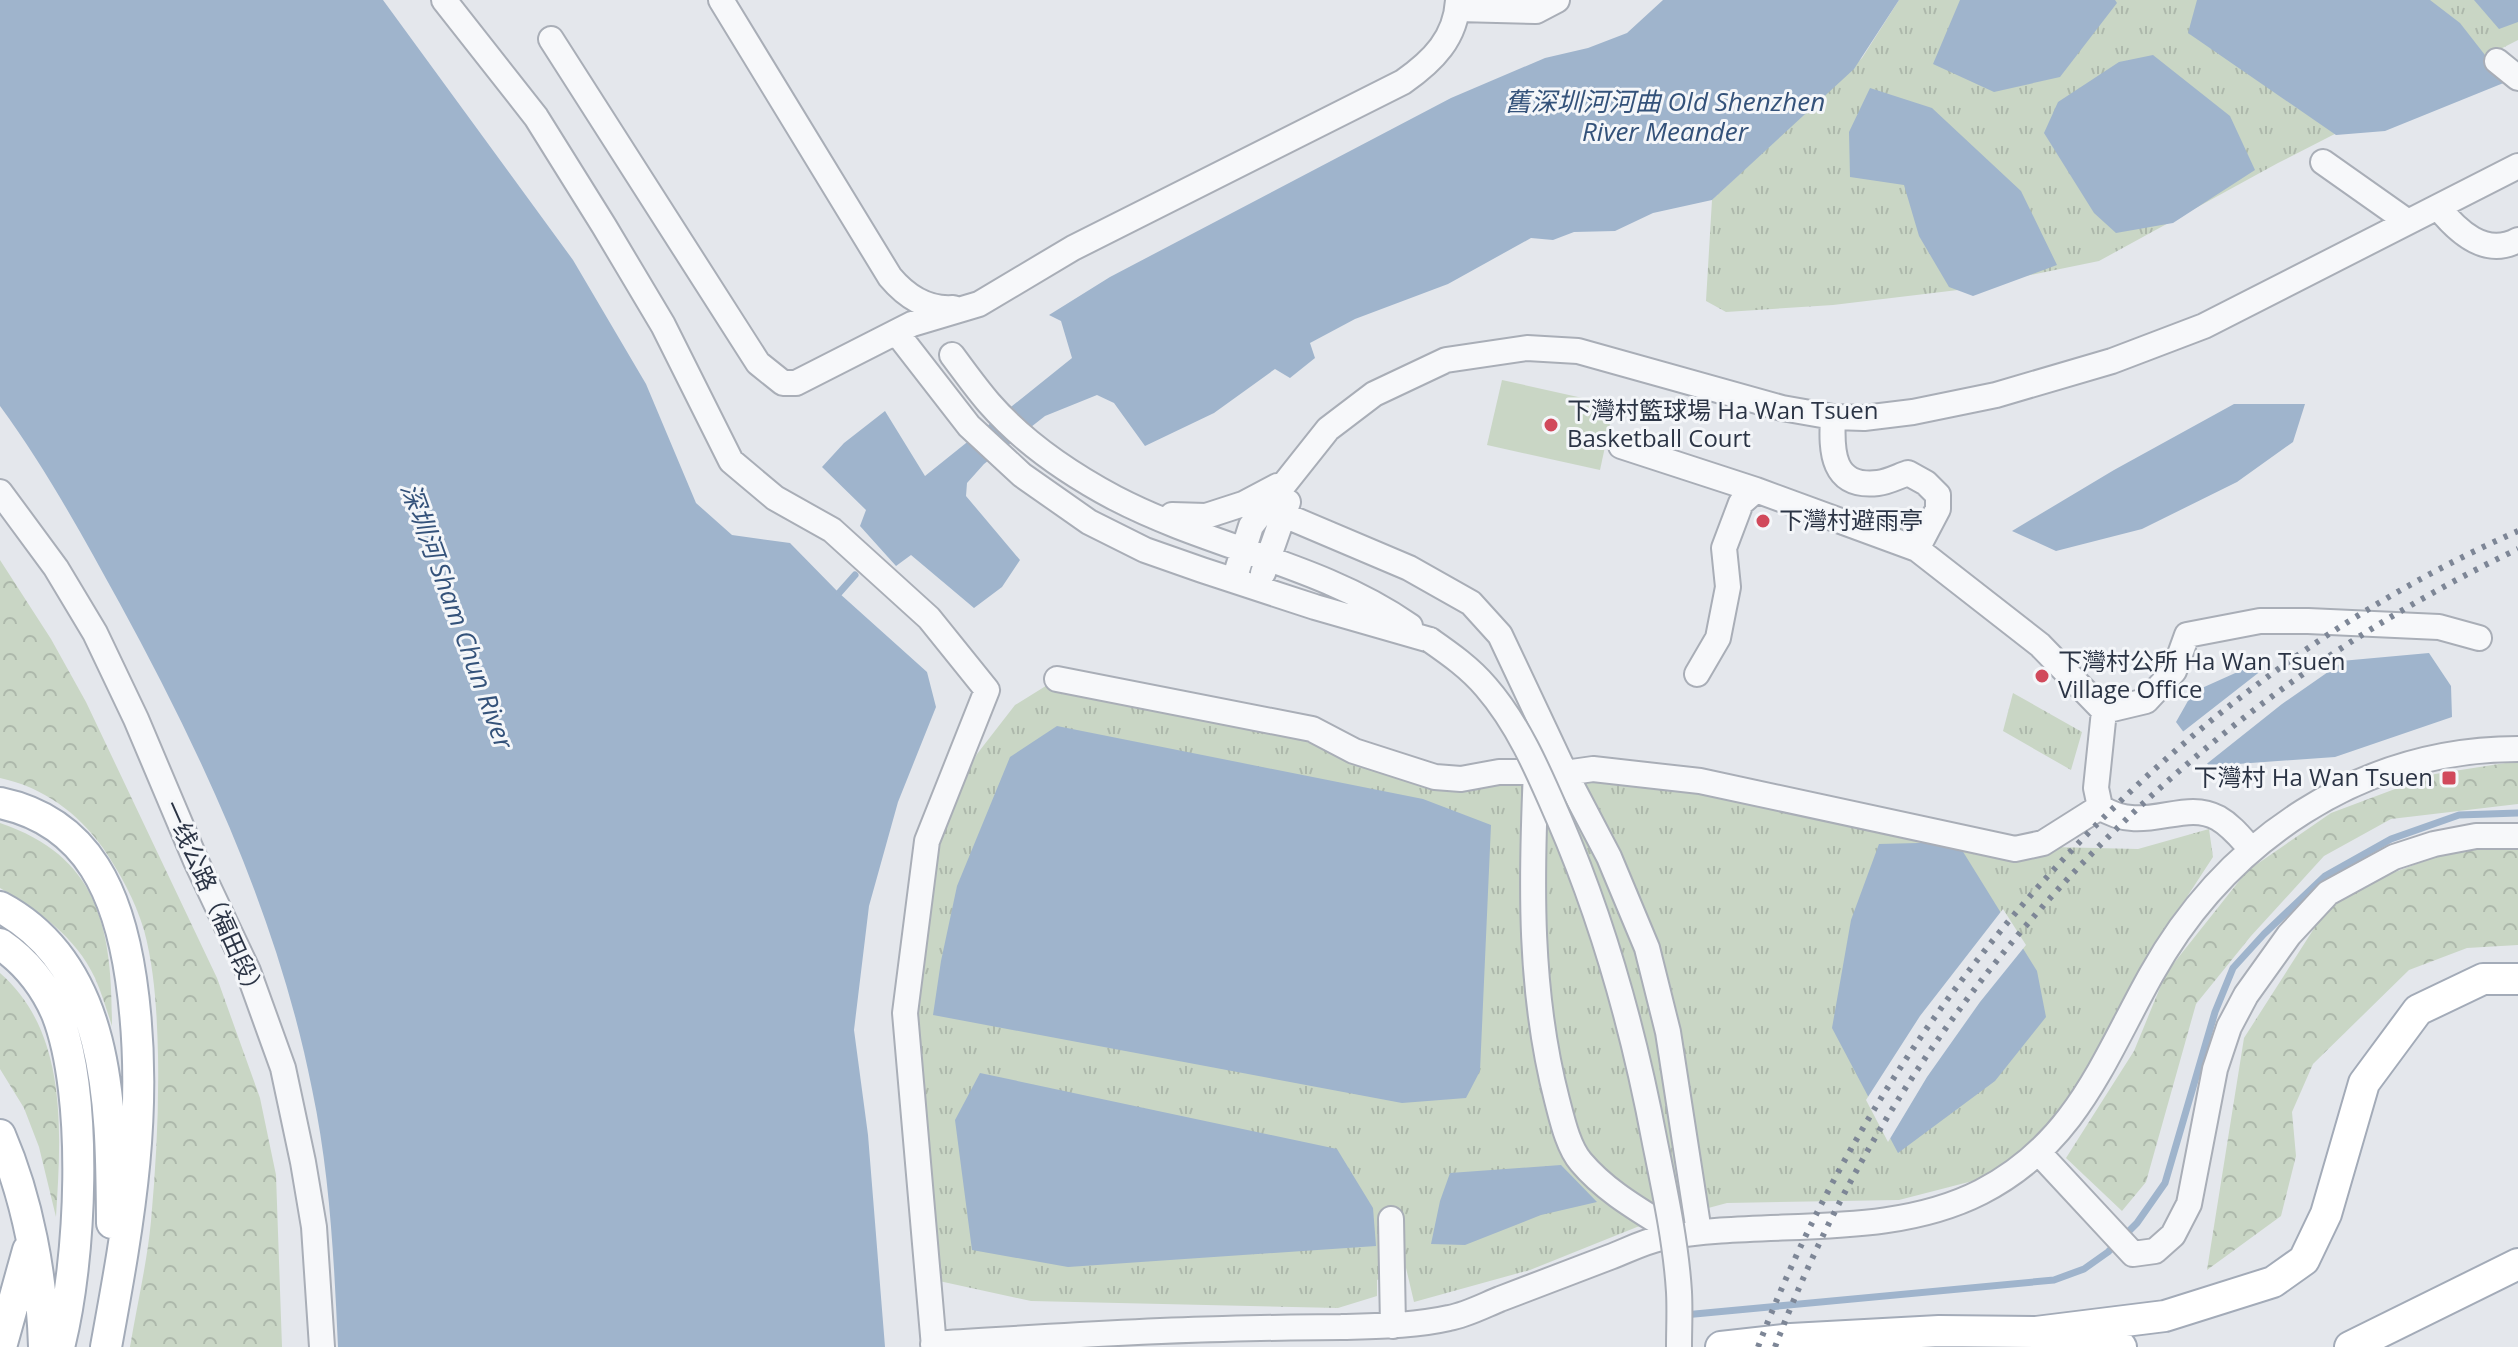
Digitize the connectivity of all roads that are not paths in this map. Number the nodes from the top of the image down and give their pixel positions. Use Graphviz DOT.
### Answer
graph roads {
  1 [pos="444,0"];
  2 [pos="721,0"];
  3 [pos="1557,0"];
  4 [pos="1458,4"];
  5 [pos="551,39"];
  6 [pos="2497,61"];
  7 [pos="2518,78"];
  8 [pos="2323,162"];
  9 [pos="2518,166"];
  10 [pos="2438,207"];
  11 [pos="2408,222"];
  12 [pos="2518,240"];
  13 [pos="979,304"];
  14 [pos="896,332"];
  15 [pos="952,355"];
  16 [pos="1833,417"];
  17 [pos="1621,446"];
  18 [pos="1301,464"];
  19 [pos="1756,490"];
  20 [pos="0,492"];
  21 [pos="1153,515"];
  22 [pos="1284,515"];
  23 [pos="1917,549"];
  24 [pos="1244,550"];
  25 [pos="1268,559"];
  26 [pos="1234,580"];
  27 [pos="1258,588"];
  28 [pos="2479,638"];
  29 [pos="1430,640"];
  30 [pos="1697,674"];
  31 [pos="1057,679"];
  32 [pos="2104,711"];
  33 [pos="2518,749"];
  34 [pos="1562,766"];
  35 [pos="1536,771"];
  36 [pos="0,803"];
  37 [pos="2100,807"];
  38 [pos="2518,836"];
  39 [pos="2251,849"];
  40 [pos="0,907"];
  41 [pos="0,944"];
  42 [pos="2518,979"];
  43 [pos="0,1135"];
  44 [pos="2039,1153"];
  45 [pos="1391,1219"];
  46 [pos="1689,1234"];
  47 [pos="30,1240"];
  48 [pos="2518,1264"];
  49 [pos="1393,1326"];
  50 [pos="2036,1332"];
  51 [pos="933,1345"];
  52 [pos="106,1346"];
  53 [pos="2106,1346"];
  54 [pos="1,1347"];
  55 [pos="27,1347"];
  56 [pos="44,1347"];
  57 [pos="59,1347"];
  58 [pos="322,1347"];
  59 [pos="1679,1347"];
  60 [pos="1721,1347"];
  61 [pos="2350,1347"];
  1 -- 51 [label="street"];
  2 -- 13 [label="street"];
  3 -- 4 [label="street"];
  4 -- 13 [label="street"];
  5 -- 14 [label="street"];
  6 -- 7 [label="street"];
  8 -- 11 [label="street"];
  9 -- 10 [label="street"];
  10 -- 11 [label="street"];
  10 -- 12 [label="street"];
  11 -- 16 [label="street"];
  13 -- 14 [label="street"];
  14 -- 26 [label="street"];
  15 -- 21 [label="street"];
  16 -- 18 [label="street"];
  16 -- 23 [label="street"];
  17 -- 19 [label="street"];
  18 -- 21 [label="street"];
  18 -- 22 [label="street"];
  18 -- 24 [label="street"];
  19 -- 23 [label="street"];
  19 -- 30 [label="street"];
  20 -- 58 [label="street, 一线公路（福田段）"];
  21 -- 24 [label="street"];
  22 -- 25 [label="street"];
  22 -- 34 [label="street"];
  23 -- 32 [label="street"];
  24 -- 25 [label="street"];
  24 -- 26 [label="street"];
  25 -- 27 [label="street"];
  25 -- 29 [label="street"];
  26 -- 27 [label="street"];
  27 -- 29 [label="street"];
  28 -- 32 [label="street"];
  29 -- 59 [label="street, bridge"];
  31 -- 35 [label="street"];
  32 -- 37 [label="street"];
  33 -- 39 [label="street"];
  34 -- 35 [label="street"];
  34 -- 37 [label="street"];
  34 -- 46 [label="street"];
  35 -- 46 [label="street"];
  36 -- 52 [label="main road"];
  37 -- 39 [label="street"];
  38 -- 44 [label="street"];
  39 -- 44 [label="street"];
  40 -- 52 [label="main road"];
  41 -- 57 [label="main road"];
  42 -- 50 [label="main road"];
  43 -- 47 [label="main road"];
  44 -- 46 [label="street"];
  45 -- 49 [label="street"];
  46 -- 49 [label="street"];
  47 -- 54 [label="main road"];
  47 -- 55 [label="main road"];
  47 -- 56 [label="main road"];
  48 -- 61 [label="main road"];
  49 -- 51 [label="street"];
  50 -- 53 [label="main road"];
  50 -- 60 [label="main road"];
}
